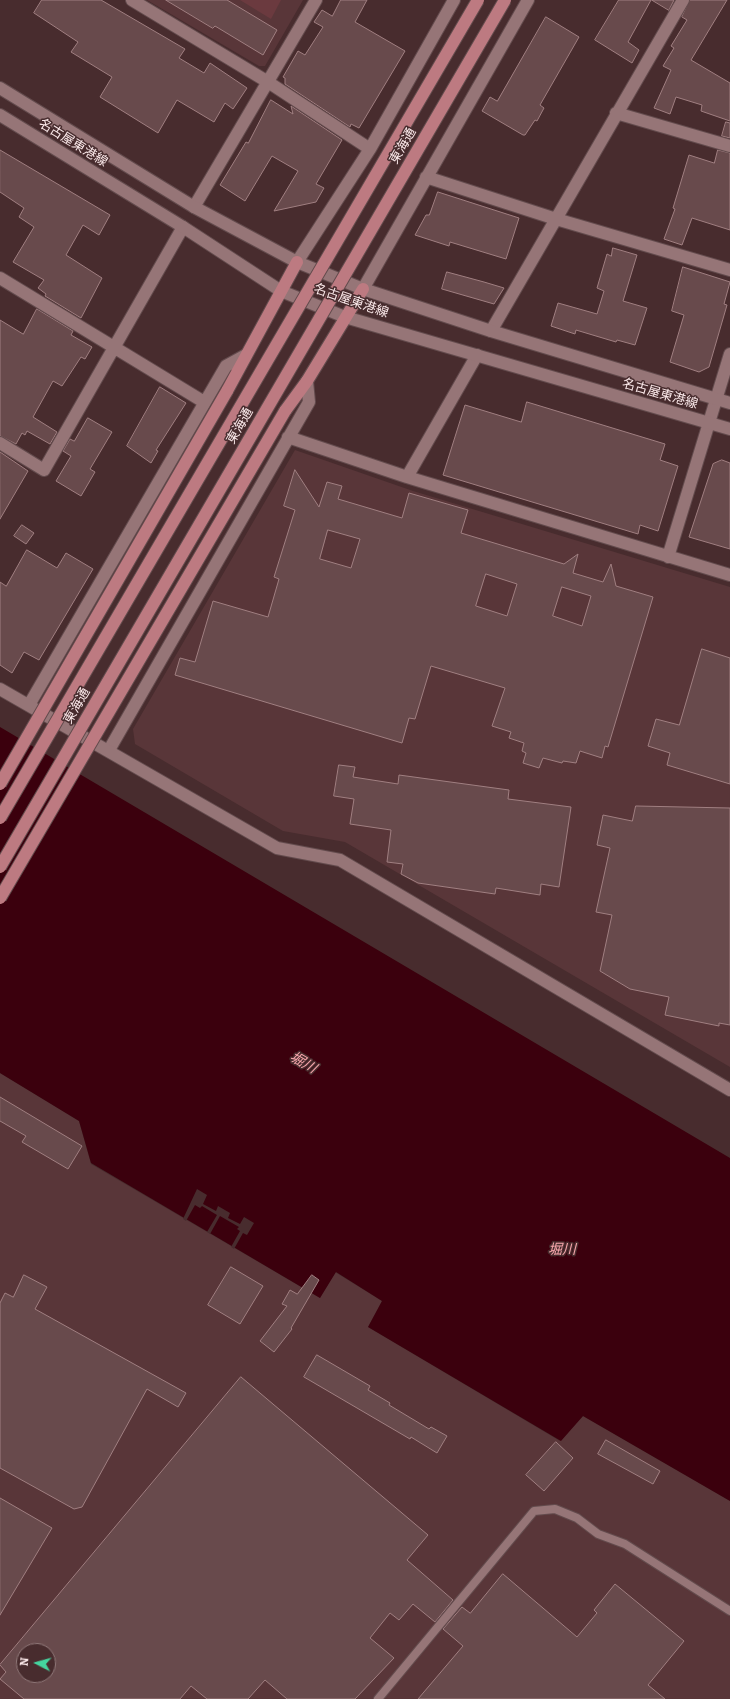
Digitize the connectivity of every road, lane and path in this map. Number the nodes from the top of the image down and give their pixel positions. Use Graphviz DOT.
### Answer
graph roads {
  1 [pos="132,0"];
  2 [pos="316,0"];
  3 [pos="454,0"];
  4 [pos="478,0"];
  5 [pos="505,0"];
  6 [pos="528,0"];
  7 [pos="683,0"];
  8 [pos="268,82"];
  9 [pos="0,88"];
  10 [pos="616,113"];
  11 [pos="0,115"];
  12 [pos="730,146"];
  13 [pos="370,149"];
  14 [pos="426,177"];
  15 [pos="194,207"];
  16 [pos="556,219"];
  17 [pos="183,227"];
  18 [pos="297,262"];
  19 [pos="730,270"];
  20 [pos="0,278"];
  21 [pos="363,289"];
  22 [pos="281,291"];
  23 [pos="345,317"];
  24 [pos="491,331"];
  25 [pos="114,346"];
  26 [pos="730,354"];
  27 [pos="246,355"];
  28 [pos="477,355"];
  29 [pos="307,381"];
  30 [pos="716,399"];
  31 [pos="204,402"];
  32 [pos="730,403"];
  33 [pos="709,423"];
  34 [pos="730,429"];
  35 [pos="288,437"];
  36 [pos="0,443"];
  37 [pos="407,477"];
  38 [pos="668,557"];
  39 [pos="730,576"];
  40 [pos="0,688"];
  41 [pos="29,705"];
  42 [pos="109,750"];
  43 [pos="0,784"];
  44 [pos="0,818"];
  45 [pos="0,867"];
  46 [pos="0,898"];
  47 [pos="730,1090"];
  48 [pos="730,1611"];
  49 [pos="378,1699"];
  1 -- 8 [label="street"];
  2 -- 8 [label="street"];
  3 -- 13 [label="street"];
  4 -- 44 [label="main road, 東海通, bridge"];
  5 -- 45 [label="main road, 東海通, bridge"];
  6 -- 14 [label="street"];
  7 -- 10 [label="street"];
  8 -- 13 [label="street"];
  8 -- 15 [label="street"];
  9 -- 15 [label="street, 名古屋東港線"];
  10 -- 12 [label="street"];
  10 -- 16 [label="street"];
  11 -- 17 [label="street, 名古屋東港線"];
  13 -- 18 [label="street"];
  14 -- 16 [label="street"];
  14 -- 21 [label="street"];
  15 -- 18 [label="street, 名古屋東港線"];
  16 -- 19 [label="street"];
  16 -- 24 [label="street"];
  17 -- 22 [label="street, 名古屋東港線"];
  17 -- 25 [label="street"];
  18 -- 21 [label="street, 名古屋東港線"];
  18 -- 22 [label="main road"];
  20 -- 25 [label="street"];
  21 -- 23 [label="main road"];
  21 -- 24 [label="street, 名古屋東港線"];
  22 -- 23 [label="street, 名古屋東港線"];
  22 -- 27 [label="main road"];
  23 -- 28 [label="street, 名古屋東港線"];
  23 -- 29 [label="main road"];
  24 -- 30 [label="street, 名古屋東港線"];
  25 -- 31 [label="street"];
  25 -- 36 [label="street"];
  26 -- 30 [label="street"];
  27 -- 31 [label="street"];
  27 -- 43 [label="main road, bridge"];
  28 -- 33 [label="street, 名古屋東港線"];
  28 -- 37 [label="street"];
  29 -- 35 [label="street"];
  29 -- 46 [label="main road, bridge"];
  30 -- 32 [label="street, 名古屋東港線"];
  30 -- 33 [label="street"];
  31 -- 41 [label="street"];
  33 -- 34 [label="street, 名古屋東港線"];
  33 -- 38 [label="street"];
  35 -- 37 [label="street"];
  35 -- 42 [label="street"];
  37 -- 38 [label="street"];
  38 -- 39 [label="street"];
  40 -- 41 [label="street"];
  41 -- 42 [label="street"];
  42 -- 47 [label="street"];
  48 -- 49 [label="lane"];
}
